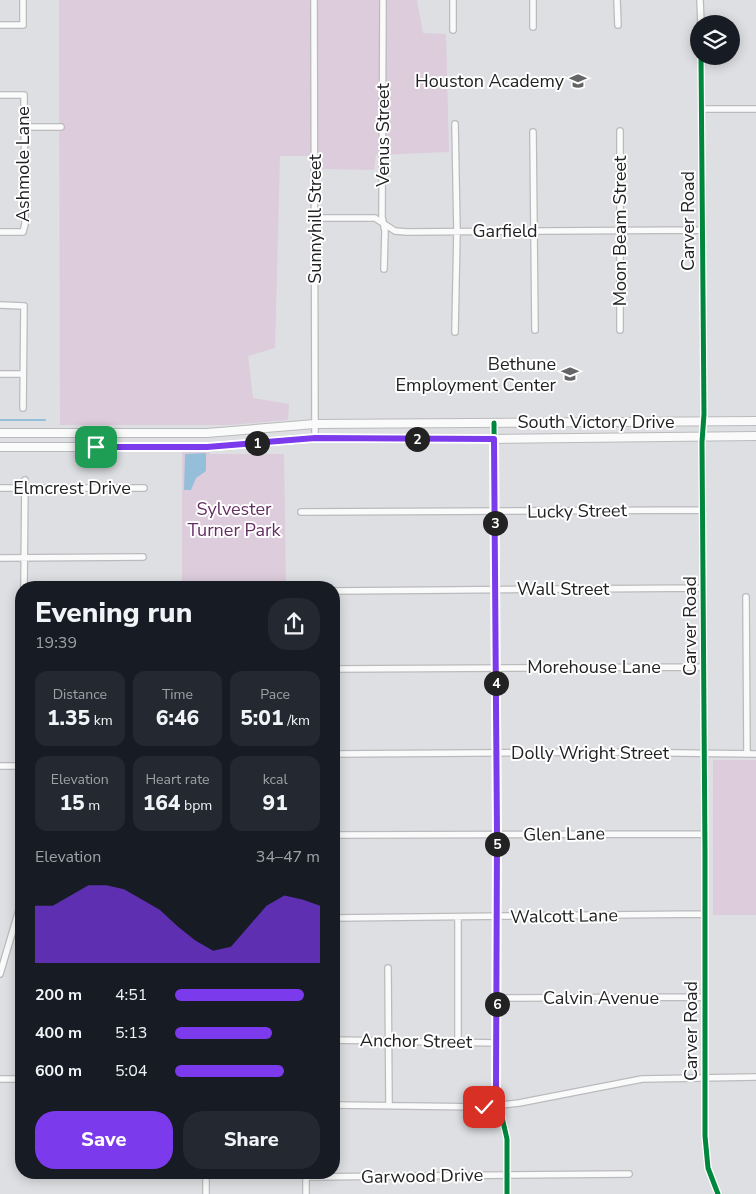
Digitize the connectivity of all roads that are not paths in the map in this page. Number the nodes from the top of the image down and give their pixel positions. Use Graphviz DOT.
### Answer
graph roads {
  1 [pos="23,0"];
  2 [pos="314,0"];
  3 [pos="383,0"];
  4 [pos="453,0"];
  5 [pos="533,0"];
  6 [pos="617,0"];
  7 [pos="700,0"];
  8 [pos="701,15"];
  9 [pos="0,25"];
  10 [pos="618,25"];
  11 [pos="533,27"];
  12 [pos="453,30"];
  13 [pos="701,65"];
  14 [pos="0,96"];
  15 [pos="701,109"];
  16 [pos="756,109"];
  17 [pos="455,124"];
  18 [pos="61,127"];
  19 [pos="25,128"];
  20 [pos="620,131"];
  21 [pos="533,132"];
  22 [pos="315,223"];
  23 [pos="383,223"];
  24 [pos="702,230"];
  25 [pos="533,231"];
  26 [pos="621,231"];
  27 [pos="0,232"];
  28 [pos="456,232"];
  29 [pos="384,269"];
  30 [pos="0,305"];
  31 [pos="535,330"];
  32 [pos="620,330"];
  33 [pos="455,332"];
  34 [pos="0,374"];
  35 [pos="23,374"];
  36 [pos="23,408"];
  37 [pos="703,421"];
  38 [pos="756,421"];
  39 [pos="596,422"];
  40 [pos="494,423"];
  41 [pos="315,424"];
  42 [pos="0,433"];
  43 [pos="25,433"];
  44 [pos="172,433"];
  45 [pos="756,436"];
  46 [pos="702,437"];
  47 [pos="315,438"];
  48 [pos="596,438"];
  49 [pos="494,439"];
  50 [pos="0,447"];
  51 [pos="25,447"];
  52 [pos="172,447"];
  53 [pos="25,480"];
  54 [pos="0,488"];
  55 [pos="144,488"];
  56 [pos="25,489"];
  57 [pos="702,510"];
  58 [pos="301,512"];
  59 [pos="495,512"];
  60 [pos="143,557"];
  61 [pos="0,558"];
  62 [pos="26,558"];
  63 [pos="24,581"];
  64 [pos="703,588"];
  65 [pos="494,589"];
  66 [pos="340,591"];
  67 [pos="746,597"];
  68 [pos="704,667"];
  69 [pos="496,668"];
  70 [pos="340,669"];
  71 [pos="496,753"];
  72 [pos="340,754"];
  73 [pos="704,754"];
  74 [pos="747,754"];
  75 [pos="756,754"];
  76 [pos="0,766"];
  77 [pos="15,766"];
  78 [pos="705,834"];
  79 [pos="340,835"];
  80 [pos="497,835"];
  81 [pos="705,914"];
  82 [pos="496,916"];
  83 [pos="458,917"];
  84 [pos="340,918"];
  85 [pos="15,923"];
  86 [pos="388,968"];
  87 [pos="0,974"];
  88 [pos="705,997"];
  89 [pos="497,998"];
  90 [pos="340,1040"];
  91 [pos="388,1041"];
  92 [pos="458,1042"];
  93 [pos="497,1043"];
  94 [pos="704,1077"];
  95 [pos="756,1077"];
  96 [pos="0,1079"];
  97 [pos="15,1079"];
  98 [pos="340,1104"];
  99 [pos="389,1105"];
  100 [pos="499,1106"];
  101 [pos="629,1174"];
  102 [pos="340,1175"];
  103 [pos="507,1175"];
  104 [pos="206,1179"];
  105 [pos="306,1179"];
  106 [pos="206,1194"];
  107 [pos="306,1194"];
  108 [pos="507,1194"];
  109 [pos="718,1194"];
  1 -- 9 [label="street"];
  2 -- 22 [label="street, Sunnyhill Street"];
  3 -- 23 [label="street, Venus Street"];
  4 -- 12 [label="street"];
  5 -- 11 [label="street"];
  6 -- 10 [label="street"];
  7 -- 8 [label="street"];
  13 -- 15 [label="street, Carver Road"];
  14 -- 19 [label="street, Ashmole Lane"];
  15 -- 16 [label="street"];
  15 -- 24 [label="street, Carver Road"];
  17 -- 28 [label="street"];
  18 -- 19 [label="street"];
  19 -- 27 [label="street, Ashmole Lane"];
  20 -- 26 [label="street, Moon Beam Street"];
  21 -- 25 [label="street"];
  22 -- 23 [label="street, Garfield"];
  22 -- 41 [label="street, Sunnyhill Street"];
  23 -- 28 [label="street, Garfield"];
  23 -- 29 [label="street, Venus Street"];
  24 -- 26 [label="street, Garfield"];
  24 -- 37 [label="street, Carver Road"];
  25 -- 26 [label="street, Garfield"];
  25 -- 28 [label="street, Garfield"];
  25 -- 31 [label="street"];
  26 -- 32 [label="street, Moon Beam Street"];
  28 -- 33 [label="street"];
  30 -- 35 [label="street"];
  34 -- 35 [label="street"];
  35 -- 36 [label="street"];
  37 -- 38 [label="main road, South Victory Drive"];
  37 -- 39 [label="main road, South Victory Drive"];
  37 -- 46 [label="street, Carver Road"];
  39 -- 40 [label="main road, South Victory Drive"];
  39 -- 48 [label="main road"];
  40 -- 41 [label="main road, South Victory Drive"];
  40 -- 49 [label="street"];
  41 -- 44 [label="main road, South Victory Drive"];
  41 -- 47 [label="street, Sunnyhill Street"];
  42 -- 43 [label="main road, South Victory Drive"];
  43 -- 44 [label="main road, South Victory Drive"];
  43 -- 51 [label="main road"];
  44 -- 52 [label="main road"];
  45 -- 46 [label="main road, South Victory Drive"];
  46 -- 48 [label="main road, South Victory Drive"];
  46 -- 57 [label="street, Carver Road"];
  47 -- 49 [label="main road, South Victory Drive"];
  47 -- 52 [label="main road, South Victory Drive"];
  48 -- 49 [label="main road, South Victory Drive"];
  49 -- 59 [label="street"];
  50 -- 51 [label="main road, South Victory Drive"];
  51 -- 52 [label="main road, South Victory Drive"];
  53 -- 56 [label="street"];
  54 -- 56 [label="street, Elmcrest Drive"];
  55 -- 56 [label="street, Elmcrest Drive"];
  56 -- 62 [label="street"];
  57 -- 59 [label="street, Lucky Street"];
  57 -- 64 [label="street, Carver Road"];
  58 -- 59 [label="street, Lucky Street"];
  59 -- 65 [label="street"];
  60 -- 62 [label="street"];
  61 -- 62 [label="street"];
  62 -- 63 [label="street"];
  64 -- 65 [label="street, Wall Street"];
  64 -- 68 [label="street, Carver Road"];
  65 -- 66 [label="street, Wall Street"];
  65 -- 69 [label="street"];
  67 -- 74 [label="street"];
  68 -- 69 [label="street, Morehouse Lane"];
  68 -- 73 [label="street, Carver Road"];
  69 -- 70 [label="street, Morehouse Lane"];
  69 -- 71 [label="street"];
  71 -- 72 [label="street, Dolly Wright Street"];
  71 -- 73 [label="street, Dolly Wright Street"];
  71 -- 80 [label="street"];
  73 -- 74 [label="street, Dolly Wright Street"];
  73 -- 78 [label="street, Carver Road"];
  74 -- 75 [label="street, Dolly Wright Street"];
  76 -- 77 [label="street"];
  78 -- 80 [label="street, Glen Lane"];
  78 -- 81 [label="street, Carver Road"];
  79 -- 80 [label="street, Glen Lane"];
  80 -- 82 [label="street"];
  81 -- 82 [label="street, Walcott Lane"];
  81 -- 88 [label="street, Carver Road"];
  82 -- 83 [label="street, Walcott Lane"];
  82 -- 89 [label="street"];
  83 -- 84 [label="street, Walcott Lane"];
  83 -- 92 [label="street"];
  85 -- 87 [label="street"];
  86 -- 91 [label="street"];
  88 -- 89 [label="street, Calvin Avenue"];
  88 -- 94 [label="street, Carver Road"];
  89 -- 93 [label="street"];
  90 -- 91 [label="street, Anchor Street"];
  91 -- 92 [label="street, Anchor Street"];
  91 -- 99 [label="street"];
  92 -- 93 [label="street, Anchor Street"];
  93 -- 100 [label="street"];
  94 -- 95 [label="street"];
  94 -- 100 [label="street"];
  94 -- 109 [label="street, Carver Road"];
  96 -- 97 [label="street"];
  98 -- 99 [label="street"];
  99 -- 100 [label="street"];
  100 -- 103 [label="street"];
  101 -- 103 [label="street, Garwood Drive"];
  102 -- 103 [label="street, Garwood Drive"];
  103 -- 108 [label="street"];
  104 -- 106 [label="street"];
  105 -- 107 [label="street"];
}
